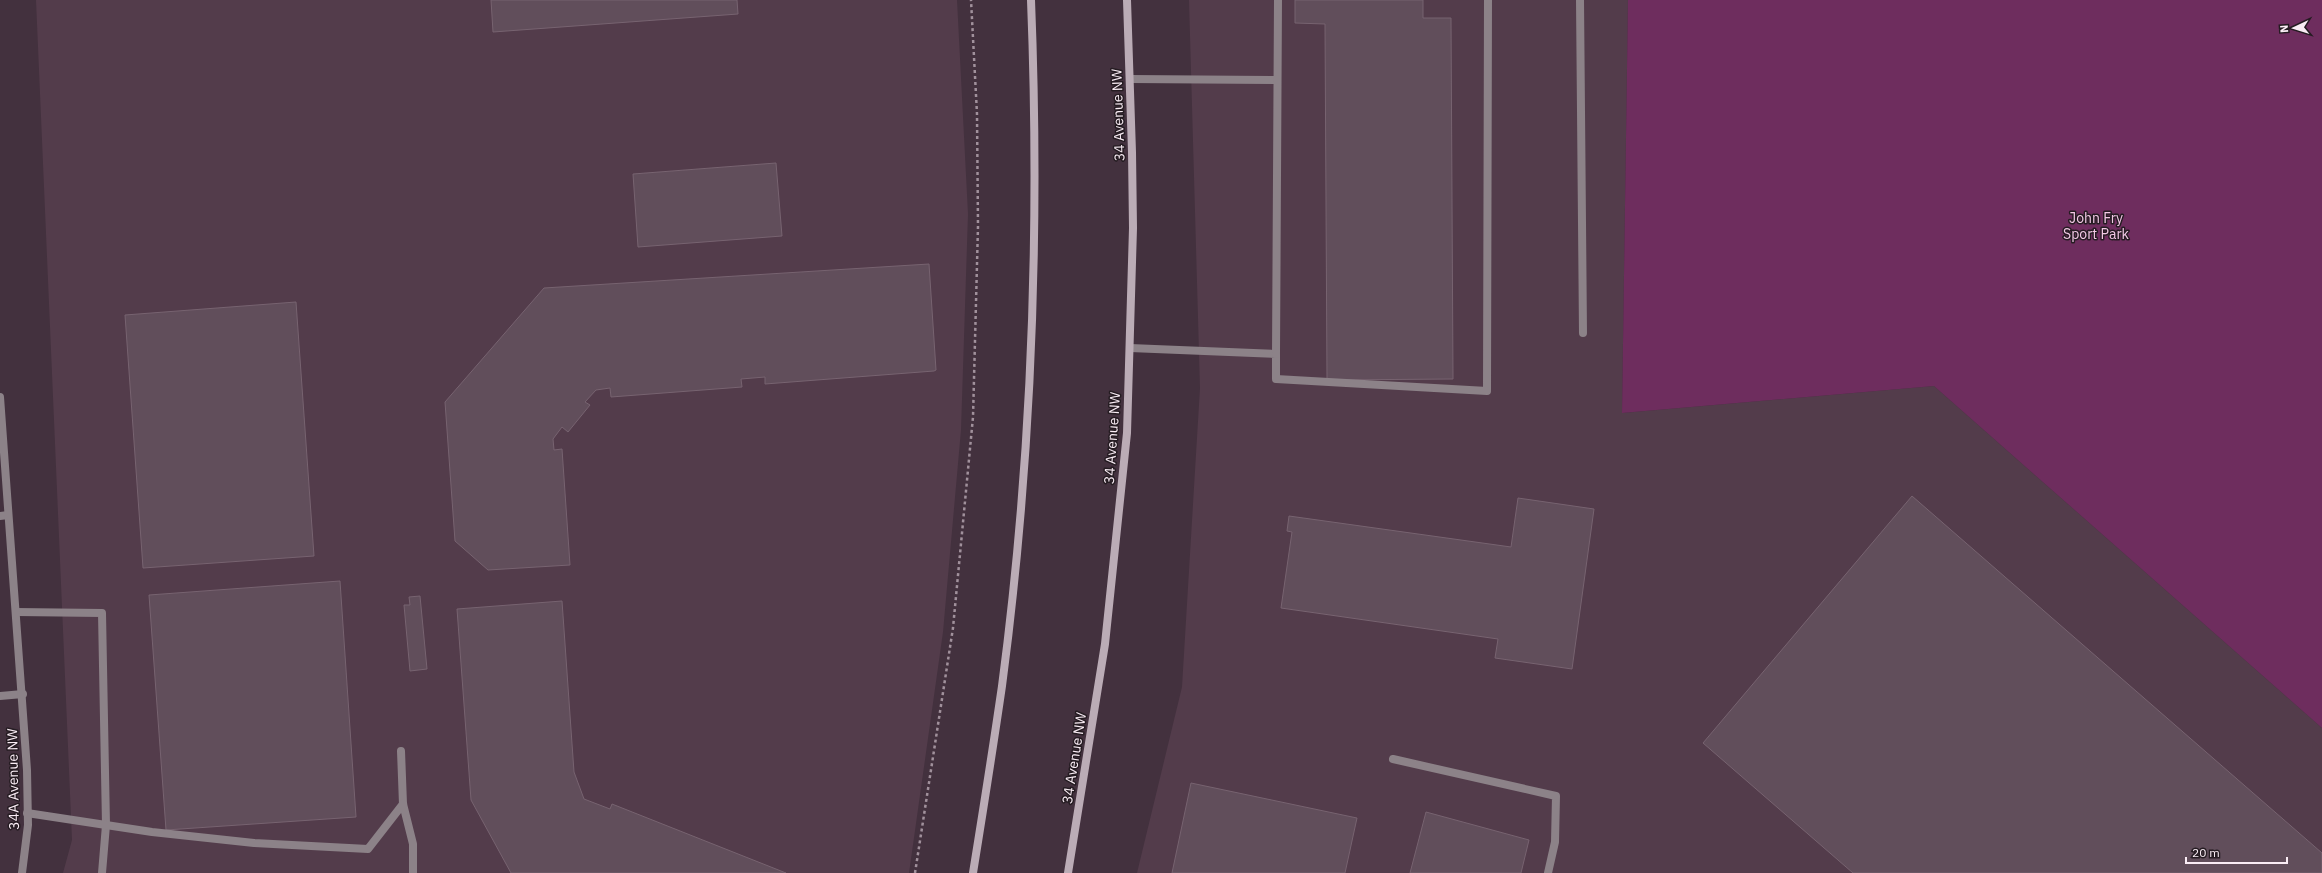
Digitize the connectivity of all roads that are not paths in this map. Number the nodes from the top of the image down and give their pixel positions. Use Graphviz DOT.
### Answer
graph roads {
  1 [pos="1031,0"];
  2 [pos="1127,0"];
  3 [pos="1278,0"];
  4 [pos="1488,0"];
  5 [pos="1580,0"];
  6 [pos="1130,79"];
  7 [pos="1277,80"];
  8 [pos="1583,333"];
  9 [pos="1130,348"];
  10 [pos="1276,354"];
  11 [pos="0,397"];
  12 [pos="4,516"];
  13 [pos="16,612"];
  14 [pos="23,694"];
  15 [pos="0,696"];
  16 [pos="401,751"];
  17 [pos="1393,759"];
  18 [pos="404,804"];
  19 [pos="27,813"];
  20 [pos="106,825"];
  21 [pos="22,873"];
  22 [pos="102,873"];
  23 [pos="413,873"];
  24 [pos="973,873"];
  25 [pos="1068,873"];
  26 [pos="1548,873"];
  1 -- 24 [label="main road"];
  2 -- 6 [label="main road, 34 Avenue NW"];
  3 -- 7 [label="street"];
  4 -- 10 [label="street"];
  5 -- 8 [label="street"];
  6 -- 7 [label="street"];
  6 -- 9 [label="main road, 34 Avenue NW"];
  7 -- 10 [label="street"];
  9 -- 10 [label="street"];
  9 -- 25 [label="main road, 34 Avenue NW"];
  11 -- 12 [label="street, 34A Avenue NW"];
  12 -- 13 [label="street, 34A Avenue NW"];
  13 -- 14 [label="street, 34A Avenue NW"];
  13 -- 20 [label="street"];
  14 -- 15 [label="street"];
  14 -- 19 [label="street, 34A Avenue NW"];
  16 -- 18 [label="street"];
  17 -- 26 [label="street"];
  18 -- 20 [label="street"];
  18 -- 23 [label="street"];
  19 -- 20 [label="street"];
  19 -- 21 [label="street, 34A Avenue NW"];
  20 -- 22 [label="street"];
}
